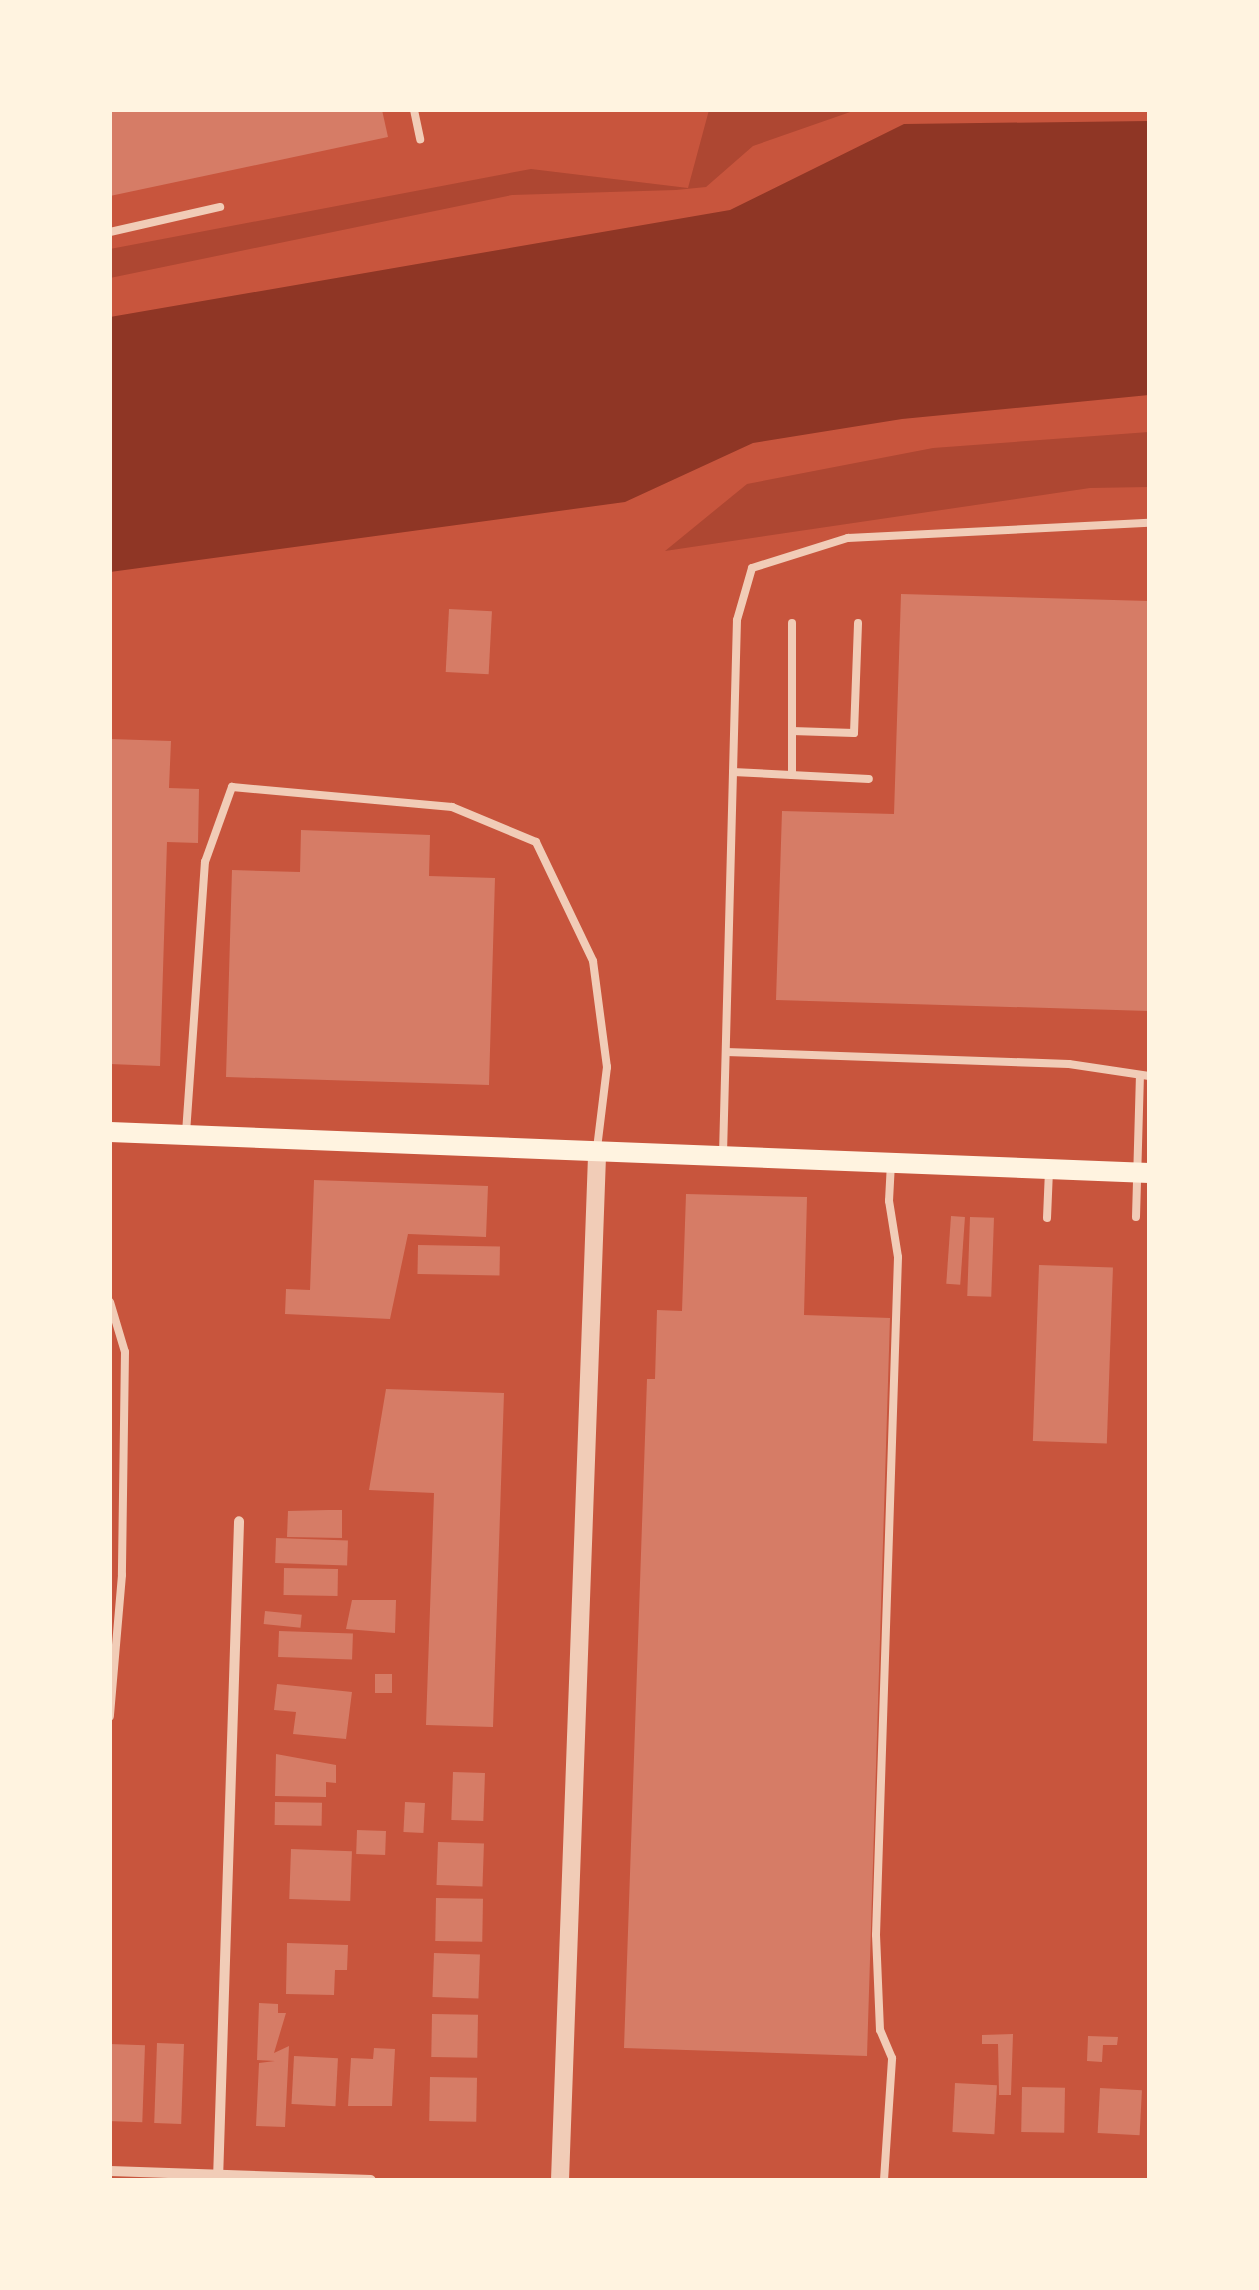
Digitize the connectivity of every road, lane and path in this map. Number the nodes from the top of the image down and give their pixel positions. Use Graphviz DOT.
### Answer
graph roads {
  1 [pos="414,110"];
  2 [pos="420,139"];
  3 [pos="220,207"];
  4 [pos="110,232"];
  5 [pos="1149,523"];
  6 [pos="792,623"];
  7 [pos="858,623"];
  8 [pos="792,731"];
  9 [pos="733,772"];
  10 [pos="792,775"];
  11 [pos="868,778"];
  12 [pos="726,1052"];
  13 [pos="1145,1075"];
  14 [pos="110,1132"];
  15 [pos="186,1135"];
  16 [pos="596,1154"];
  17 [pos="723,1159"];
  18 [pos="891,1165"];
  19 [pos="1049,1170"];
  20 [pos="1143,1173"];
  21 [pos="1136,1217"];
  22 [pos="1047,1218"];
  23 [pos="110,1302"];
  24 [pos="239,1521"];
  25 [pos="110,1716"];
  26 [pos="110,2171"];
  27 [pos="218,2177"];
  28 [pos="371,2180"];
  29 [pos="560,2180"];
  30 [pos="884,2180"];
  1 -- 2 [label="lane"];
  3 -- 4 [label="lane"];
  5 -- 9 [label="lane"];
  6 -- 8 [label="lane"];
  7 -- 8 [label="lane"];
  8 -- 10 [label="lane"];
  9 -- 10 [label="lane"];
  9 -- 12 [label="lane"];
  10 -- 11 [label="lane"];
  12 -- 13 [label="lane"];
  12 -- 17 [label="lane"];
  13 -- 20 [label="lane"];
  14 -- 15 [label="main road"];
  15 -- 16 [label="main road"];
  15 -- 16 [label="lane"];
  16 -- 17 [label="main road"];
  16 -- 29 [label="street"];
  17 -- 18 [label="main road"];
  18 -- 19 [label="main road"];
  18 -- 30 [label="lane"];
  19 -- 20 [label="main road"];
  19 -- 22 [label="lane"];
  20 -- 21 [label="lane"];
  23 -- 25 [label="lane"];
  24 -- 27 [label="street"];
  26 -- 27 [label="street"];
  27 -- 28 [label="street"];
}
